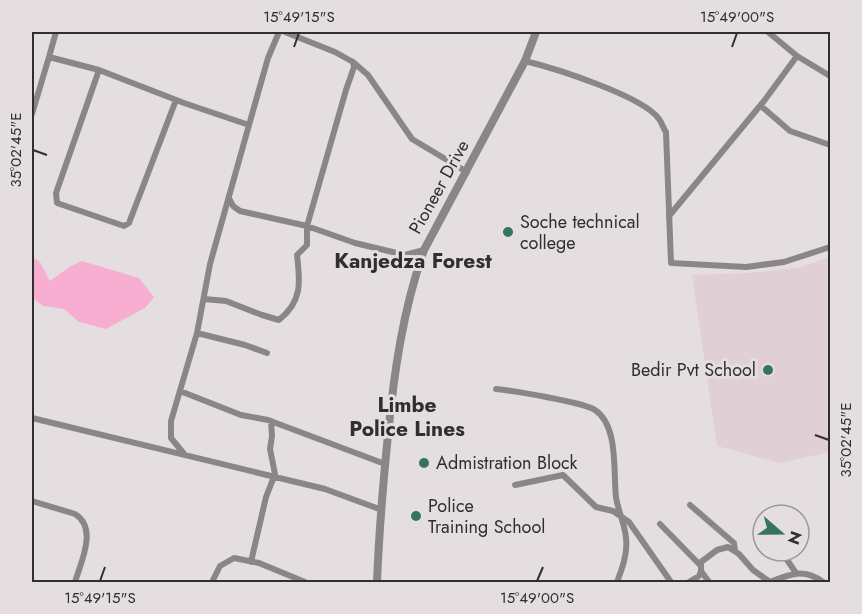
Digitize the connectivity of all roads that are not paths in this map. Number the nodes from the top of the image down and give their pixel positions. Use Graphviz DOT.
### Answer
graph roads {
  1 [pos="56,32"];
  2 [pos="279,32"];
  3 [pos="285,32"];
  4 [pos="536,32"];
  5 [pos="768,32"];
  6 [pos="797,56"];
  7 [pos="49,57"];
  8 [pos="525,61"];
  9 [pos="353,62"];
  10 [pos="99,70"];
  11 [pos="831,76"];
  12 [pos="176,100"];
  13 [pos="761,106"];
  14 [pos="32,114"];
  15 [pos="249,125"];
  16 [pos="831,145"];
  17 [pos="467,172"];
  18 [pos="230,198"];
  19 [pos="669,216"];
  20 [pos="307,226"];
  21 [pos="831,247"];
  22 [pos="424,250"];
  23 [pos="204,299"];
  24 [pos="197,333"];
  25 [pos="267,354"];
  26 [pos="496,390"];
  27 [pos="180,391"];
  28 [pos="32,418"];
  29 [pos="271,421"];
  30 [pos="185,455"];
  31 [pos="385,464"];
  32 [pos="272,477"];
  33 [pos="515,485"];
  34 [pos="32,501"];
  35 [pos="690,505"];
  36 [pos="381,510"];
  37 [pos="621,517"];
  38 [pos="660,524"];
  39 [pos="735,550"];
  40 [pos="251,562"];
  41 [pos="789,563"];
  42 [pos="700,568"];
  43 [pos="796,573"];
  44 [pos="75,582"];
  45 [pos="212,582"];
  46 [pos="305,582"];
  47 [pos="377,582"];
  48 [pos="617,582"];
  49 [pos="671,582"];
  50 [pos="689,582"];
  51 [pos="709,582"];
  52 [pos="823,582"];
  1 -- 7 [label="street"];
  2 -- 15 [label="street"];
  3 -- 9 [label="street"];
  4 -- 8 [label="street, Pioneer Drive"];
  5 -- 6 [label="street"];
  6 -- 11 [label="street"];
  6 -- 13 [label="street"];
  7 -- 10 [label="street"];
  7 -- 14 [label="street"];
  8 -- 17 [label="street, Pioneer Drive"];
  8 -- 19 [label="street"];
  9 -- 17 [label="street"];
  9 -- 20 [label="street"];
  10 -- 12 [label="street"];
  10 -- 12 [label="street"];
  12 -- 15 [label="street"];
  13 -- 16 [label="street"];
  13 -- 19 [label="street"];
  15 -- 18 [label="street"];
  17 -- 22 [label="street, Pioneer Drive"];
  18 -- 20 [label="street"];
  18 -- 23 [label="street"];
  19 -- 21 [label="street"];
  20 -- 22 [label="street"];
  20 -- 23 [label="street"];
  22 -- 31 [label="street, Pioneer Drive"];
  23 -- 24 [label="street"];
  24 -- 25 [label="street"];
  24 -- 27 [label="street"];
  26 -- 37 [label="street"];
  27 -- 29 [label="street"];
  27 -- 30 [label="street"];
  28 -- 30 [label="street"];
  29 -- 31 [label="street"];
  29 -- 32 [label="street"];
  30 -- 32 [label="street"];
  31 -- 36 [label="street, Pioneer Drive"];
  32 -- 36 [label="street"];
  32 -- 40 [label="street"];
  33 -- 37 [label="street"];
  34 -- 44 [label="street"];
  35 -- 39 [label="street"];
  36 -- 47 [label="street, Pioneer Drive"];
  37 -- 48 [label="street"];
  37 -- 49 [label="street"];
  38 -- 42 [label="street"];
  39 -- 42 [label="street"];
  39 -- 43 [label="street"];
  40 -- 45 [label="street"];
  40 -- 46 [label="street"];
  41 -- 43 [label="street"];
  42 -- 50 [label="street"];
  42 -- 51 [label="street"];
  43 -- 52 [label="street"];
}
